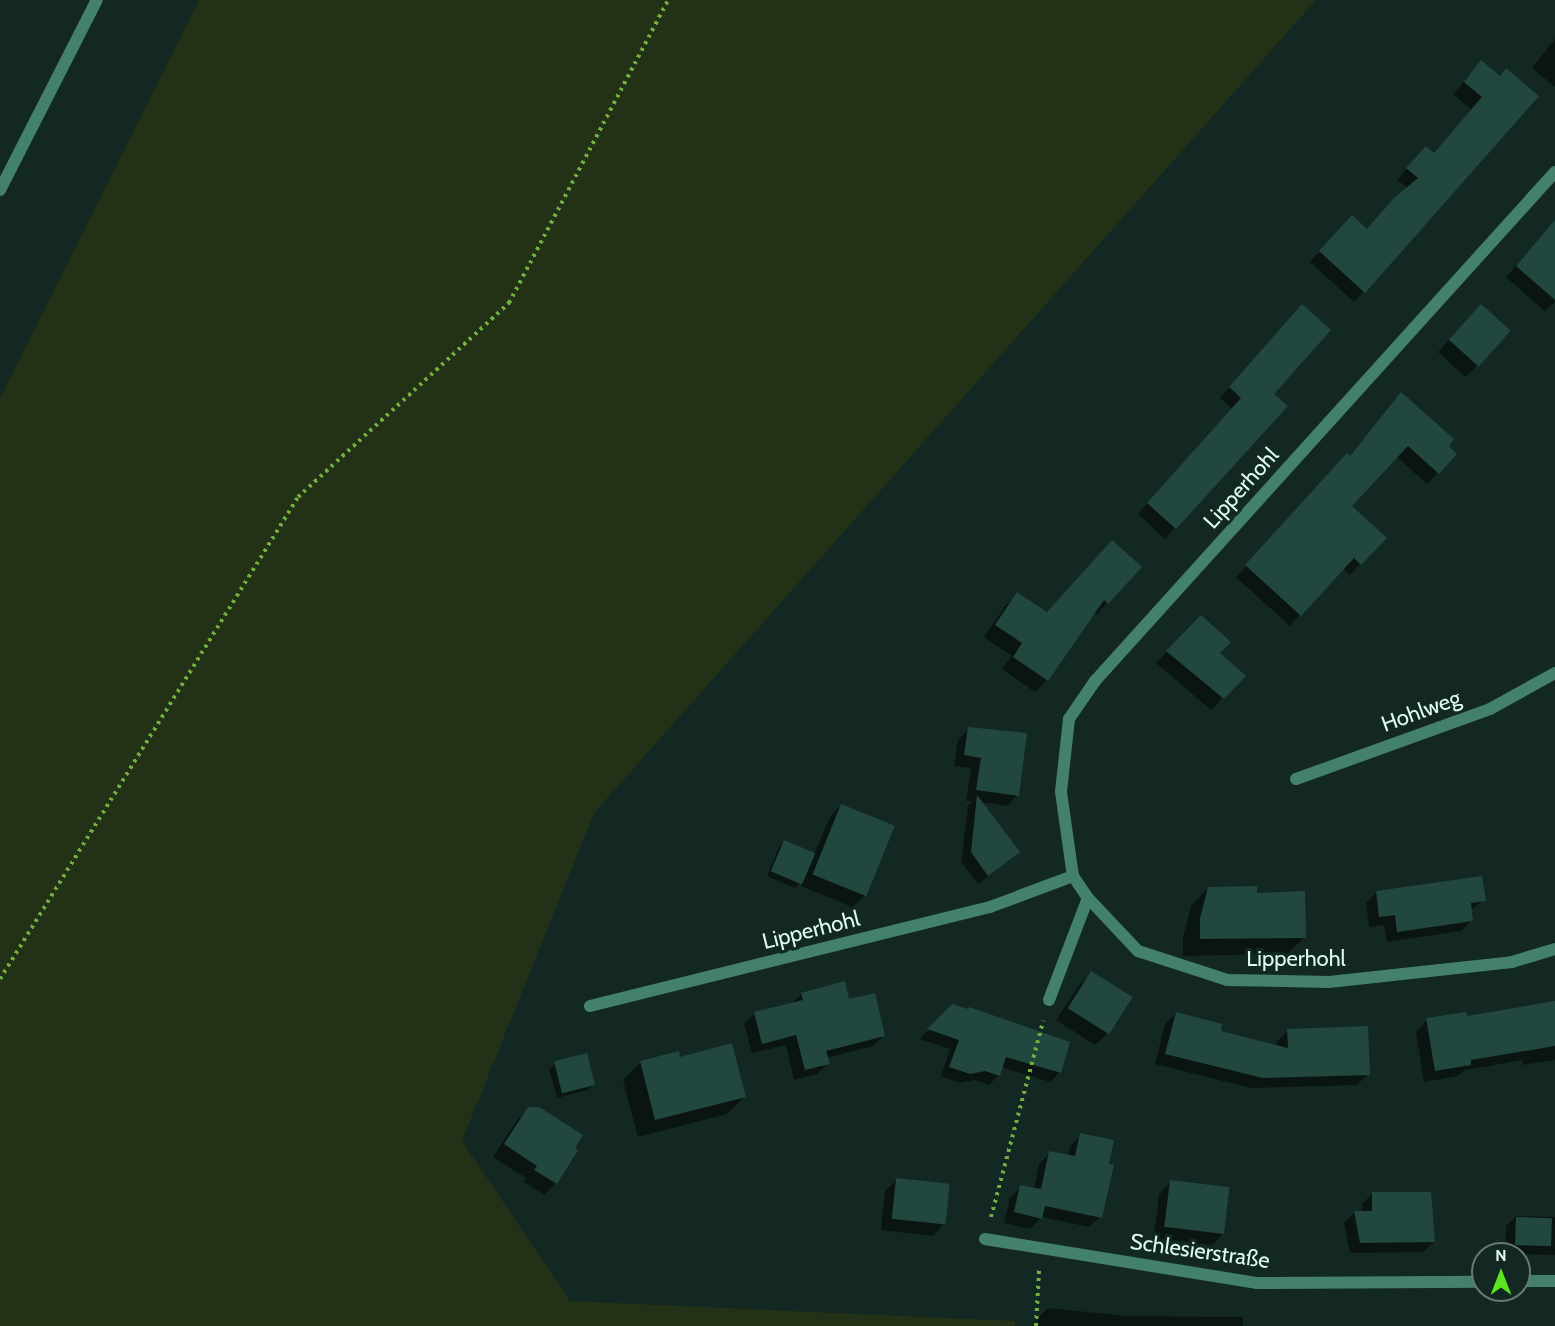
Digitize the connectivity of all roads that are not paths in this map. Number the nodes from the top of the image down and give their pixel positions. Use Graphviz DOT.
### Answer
graph roads {
  1 [pos="98,0"];
  2 [pos="1555,172"];
  3 [pos="0,190"];
  4 [pos="1555,673"];
  5 [pos="1296,779"];
  6 [pos="1073,876"];
  7 [pos="1088,898"];
  8 [pos="1555,949"];
  9 [pos="1049,1000"];
  10 [pos="590,1006"];
  11 [pos="985,1239"];
  12 [pos="1531,1281"];
  13 [pos="1555,1281"];
  14 [pos="1471,1282"];
  1 -- 3 [label="street"];
  2 -- 6 [label="street, Lipperhohl"];
  4 -- 5 [label="street, Hohlweg"];
  6 -- 7 [label="street, Lipperhohl"];
  6 -- 10 [label="street, Lipperhohl"];
  7 -- 8 [label="street, Lipperhohl"];
  7 -- 9 [label="street"];
  11 -- 14 [label="street, Schlesierstraße"];
  12 -- 13 [label="street"];
}
